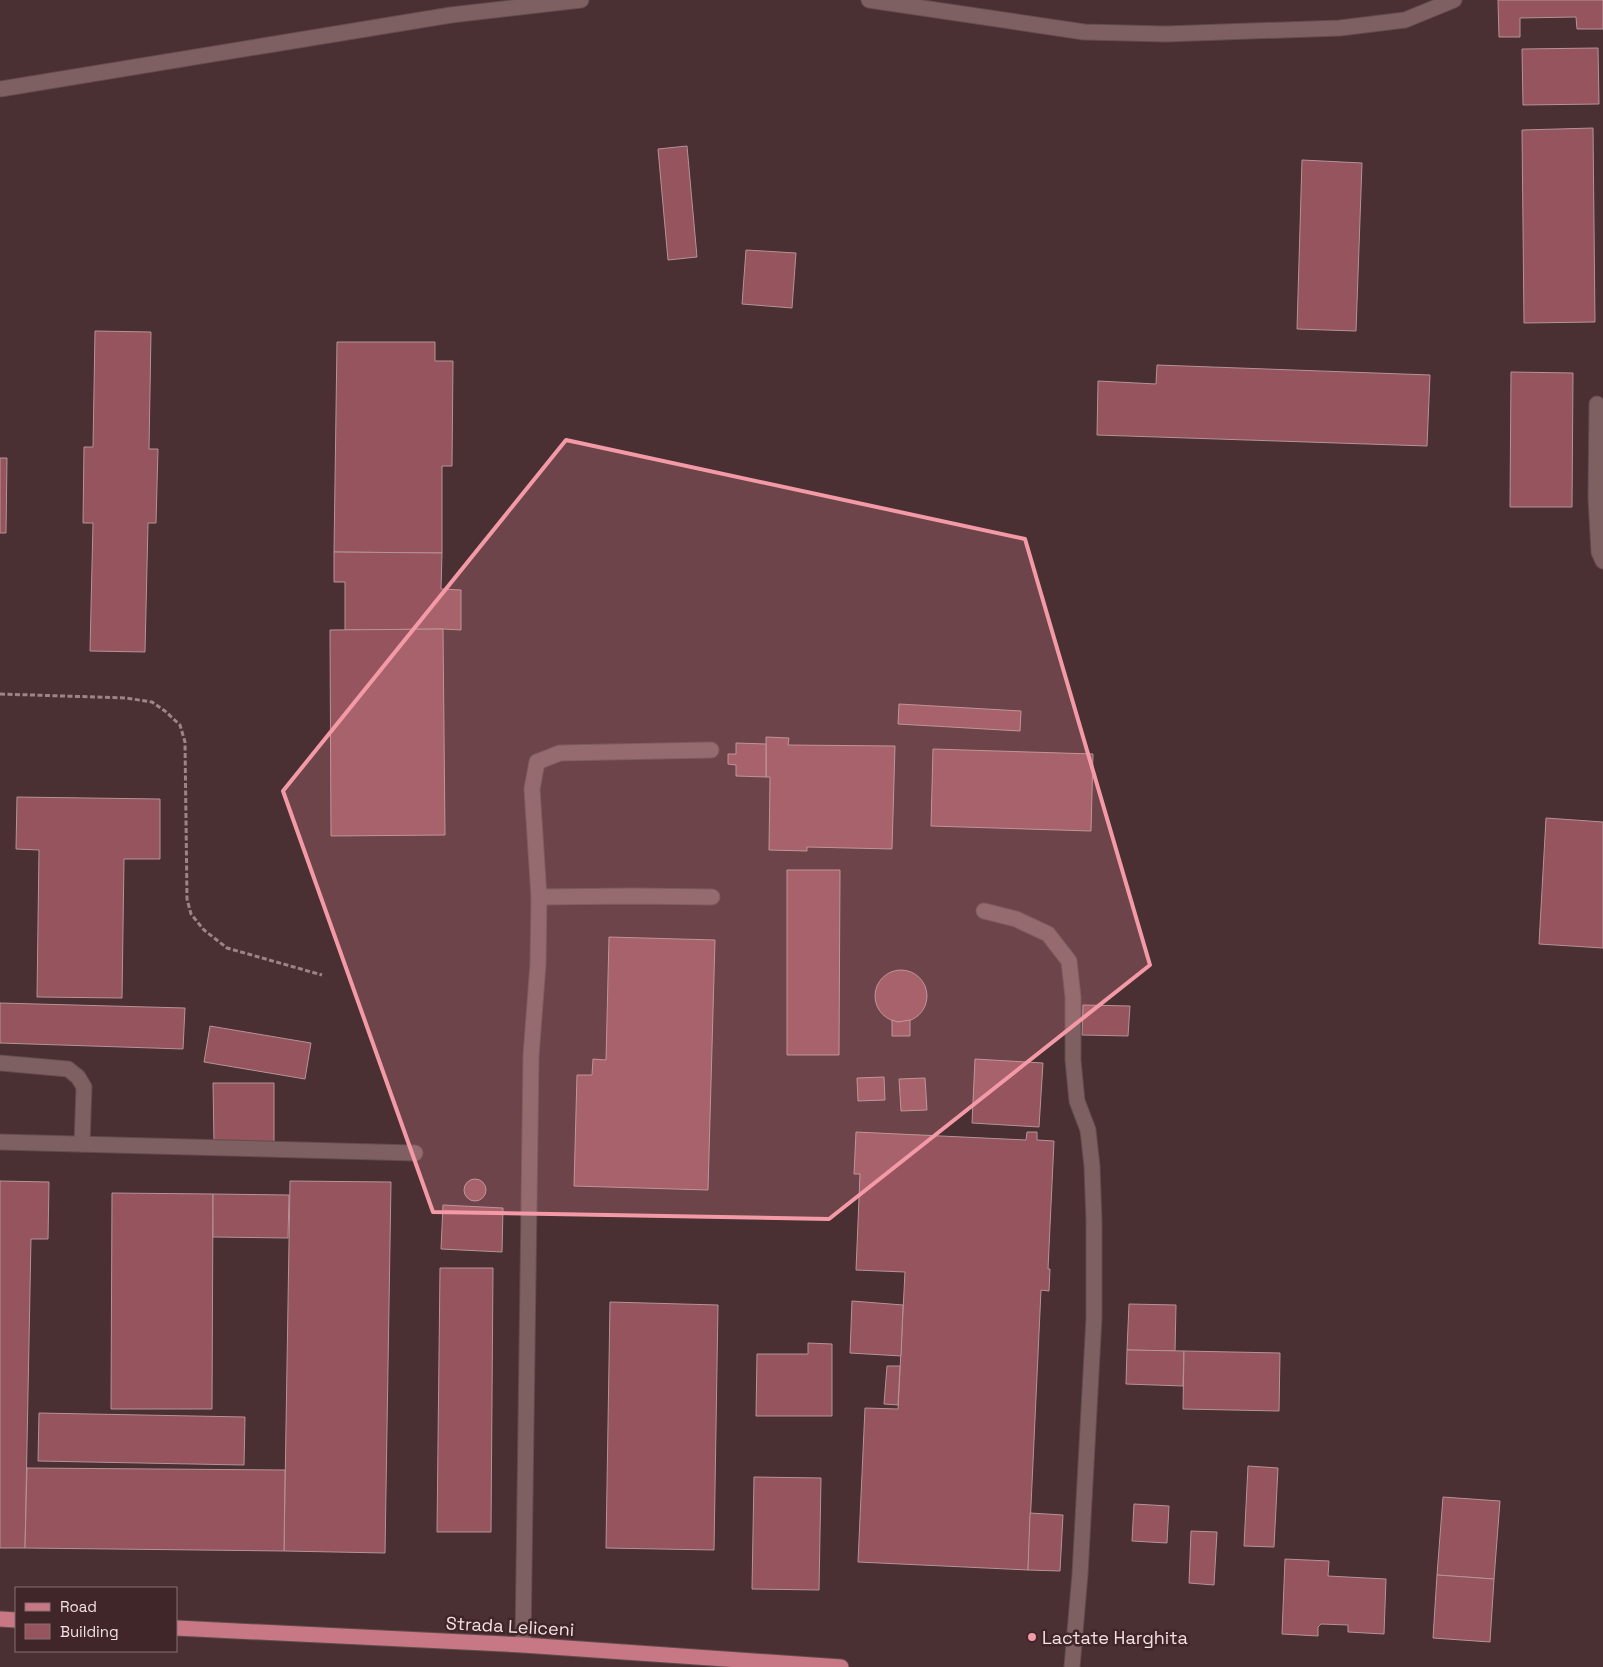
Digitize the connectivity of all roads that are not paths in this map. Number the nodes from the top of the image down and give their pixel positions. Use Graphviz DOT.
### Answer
graph roads {
  1 [pos="581,0"];
  2 [pos="869,0"];
  3 [pos="1454,0"];
  4 [pos="0,89"];
  5 [pos="1597,404"];
  6 [pos="1603,561"];
  7 [pos="711,750"];
  8 [pos="539,898"];
  9 [pos="712,898"];
  10 [pos="984,911"];
  11 [pos="0,1063"];
  12 [pos="0,1142"];
  13 [pos="82,1144"];
  14 [pos="416,1153"];
  15 [pos="0,1619"];
  16 [pos="15,1620"];
  17 [pos="178,1628"];
  18 [pos="523,1645"];
  19 [pos="830,1667"];
  20 [pos="841,1667"];
  21 [pos="1072,1667"];
  1 -- 4 [label="street"];
  2 -- 3 [label="street"];
  5 -- 6 [label="street"];
  7 -- 8 [label="street"];
  8 -- 9 [label="street"];
  8 -- 18 [label="street"];
  10 -- 21 [label="street"];
  11 -- 13 [label="street"];
  12 -- 13 [label="street"];
  13 -- 14 [label="street"];
  15 -- 16 [label="main road"];
  17 -- 18 [label="main road, Strada Leliceni"];
  18 -- 19 [label="main road, Strada Leliceni"];
  19 -- 20 [label="main road, Strada Leliceni"];
}
